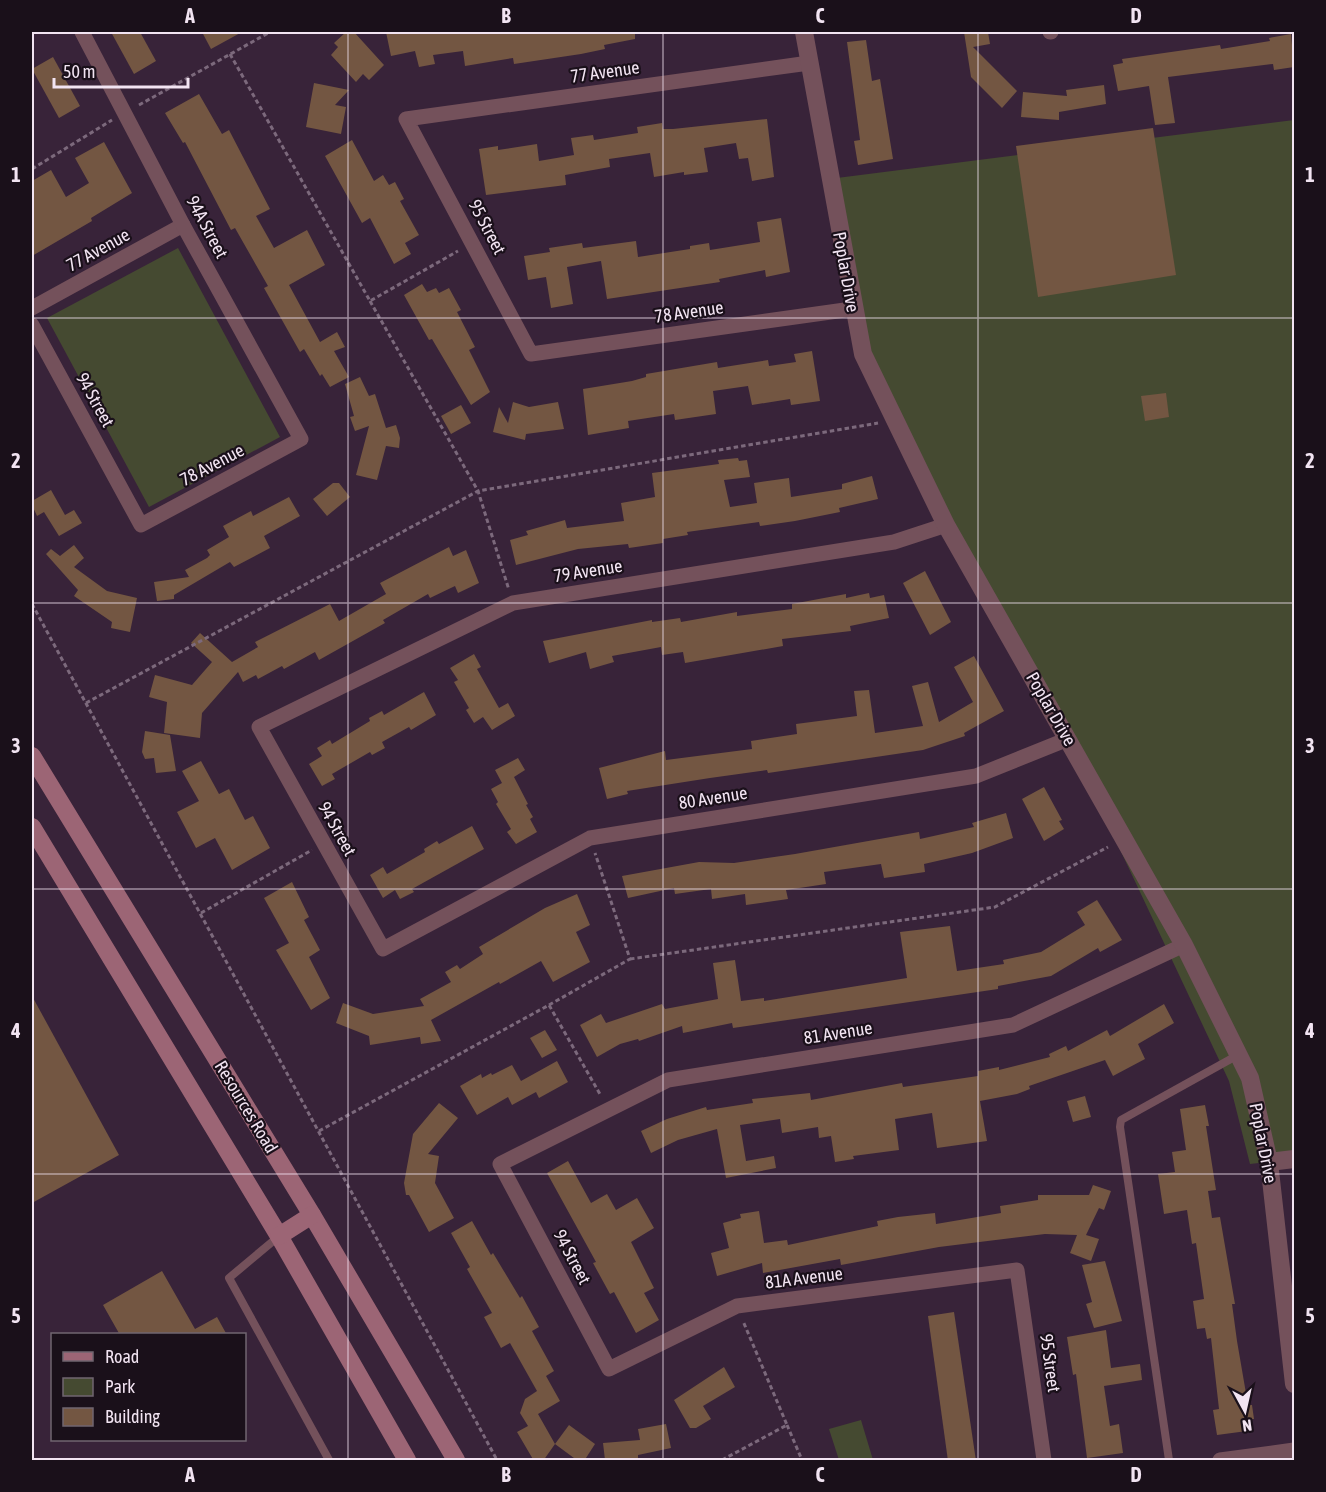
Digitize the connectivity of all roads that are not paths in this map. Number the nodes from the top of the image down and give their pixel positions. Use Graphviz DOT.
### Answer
graph roads {
  1 [pos="82,32"];
  2 [pos="804,32"];
  3 [pos="809,63"];
  4 [pos="406,119"];
  5 [pos="183,225"];
  6 [pos="32,308"];
  7 [pos="852,309"];
  8 [pos="32,325"];
  9 [pos="531,354"];
  10 [pos="301,439"];
  11 [pos="141,525"];
  12 [pos="946,525"];
  13 [pos="259,727"];
  14 [pos="1068,738"];
  15 [pos="32,756"];
  16 [pos="32,826"];
  17 [pos="1184,945"];
  18 [pos="383,949"];
  19 [pos="1238,1054"];
  20 [pos="1294,1159"];
  21 [pos="1269,1162"];
  22 [pos="500,1164"];
  23 [pos="312,1215"];
  24 [pos="279,1236"];
  25 [pos="1017,1270"];
  26 [pos="609,1369"];
  27 [pos="1294,1384"];
  28 [pos="1294,1450"];
  29 [pos="329,1461"];
  30 [pos="407,1461"];
  31 [pos="456,1461"];
  32 [pos="1044,1461"];
  33 [pos="1169,1461"];
  34 [pos="1220,1461"];
  1 -- 5 [label="street, 94A Street"];
  2 -- 3 [label="street, Poplar Drive"];
  3 -- 4 [label="street, 77 Avenue"];
  3 -- 7 [label="street, Poplar Drive"];
  4 -- 9 [label="street, 95 Street"];
  5 -- 6 [label="street, 77 Avenue"];
  5 -- 10 [label="street, 94A Street"];
  7 -- 9 [label="street, 78 Avenue"];
  7 -- 12 [label="street, Poplar Drive"];
  8 -- 11 [label="street, 94 Street"];
  10 -- 11 [label="street, 78 Avenue"];
  12 -- 13 [label="street, 79 Avenue"];
  12 -- 14 [label="street, Poplar Drive"];
  13 -- 18 [label="street, 94 Street"];
  14 -- 17 [label="street, Poplar Drive"];
  14 -- 18 [label="street, 80 Avenue"];
  15 -- 23 [label="main road, Resources Road"];
  16 -- 24 [label="main road"];
  17 -- 19 [label="street, Poplar Drive"];
  17 -- 22 [label="street, 81 Avenue"];
  19 -- 21 [label="street, Poplar Drive"];
  19 -- 33 [label="lane"];
  20 -- 21 [label="street"];
  21 -- 27 [label="street, Poplar Drive"];
  22 -- 26 [label="street, 94 Street"];
  23 -- 24 [label="main road"];
  23 -- 31 [label="main road, Resources Road"];
  24 -- 29 [label="lane"];
  24 -- 30 [label="main road"];
  25 -- 26 [label="street, 81A Avenue"];
  25 -- 32 [label="street, 95 Street"];
  28 -- 34 [label="street"];
}
